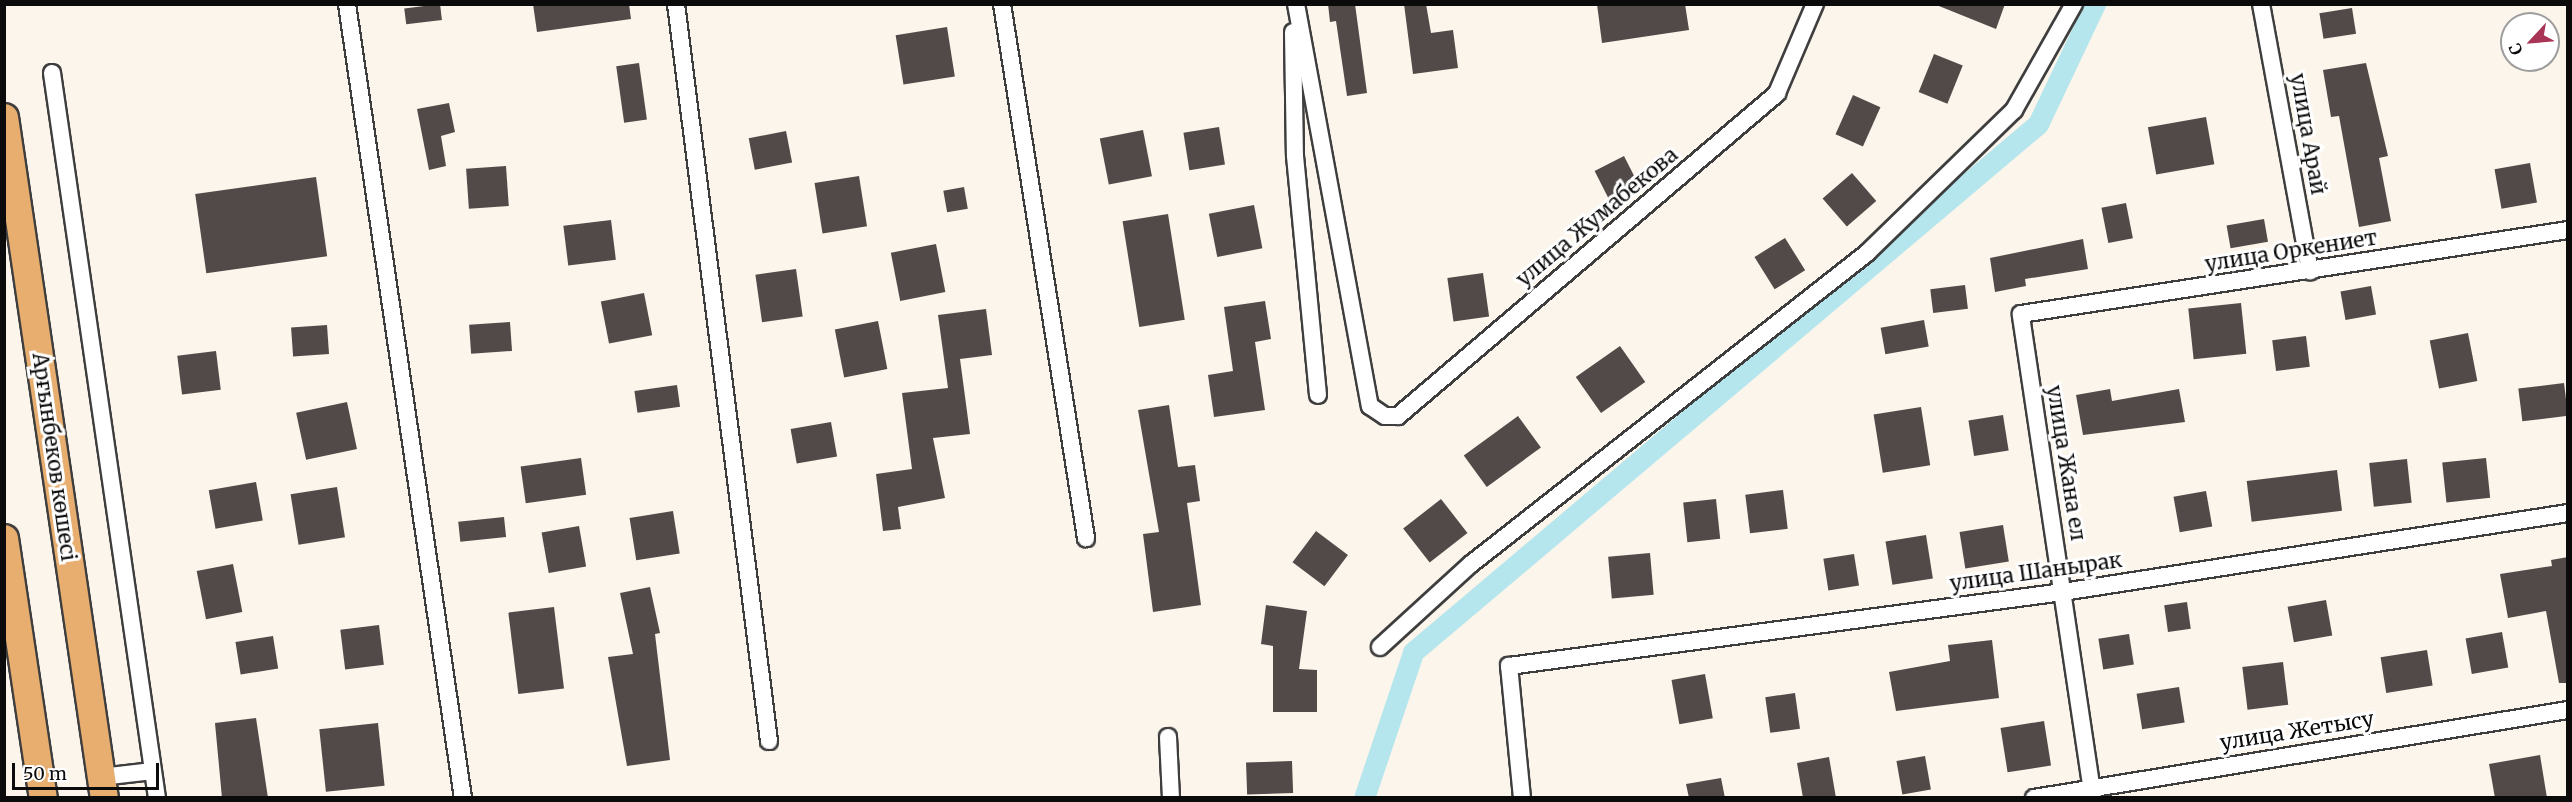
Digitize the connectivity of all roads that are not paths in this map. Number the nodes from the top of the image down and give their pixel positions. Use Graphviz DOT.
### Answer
graph roads {
  1 [pos="347,4"];
  2 [pos="676,4"];
  3 [pos="1002,4"];
  4 [pos="1294,4"];
  5 [pos="1815,4"];
  6 [pos="2074,4"];
  7 [pos="2261,4"];
  8 [pos="52,73"];
  9 [pos="4,117"];
  10 [pos="2568,230"];
  11 [pos="2310,272"];
  12 [pos="2021,314"];
  13 [pos="1318,395"];
  14 [pos="2568,513"];
  15 [pos="4,538"];
  16 [pos="1086,538"];
  17 [pos="2063,592"];
  18 [pos="1380,647"];
  19 [pos="2568,710"];
  20 [pos="1168,736"];
  21 [pos="769,741"];
  22 [pos="153,771"];
  23 [pos="103,787"];
  24 [pos="2093,793"];
  25 [pos="43,798"];
  26 [pos="157,798"];
  27 [pos="463,798"];
  28 [pos="1171,798"];
  29 [pos="1522,798"];
  30 [pos="2034,798"];
  1 -- 27 [label="street"];
  2 -- 21 [label="street"];
  3 -- 16 [label="street"];
  4 -- 5 [label="street, улица Жумабекова"];
  4 -- 13 [label="street"];
  6 -- 18 [label="street"];
  7 -- 11 [label="street, улица Арай"];
  8 -- 22 [label="street"];
  9 -- 23 [label="main road, Арғынбеков көшесі"];
  10 -- 11 [label="street, улица Оркениет"];
  11 -- 12 [label="street, улица Оркениет"];
  12 -- 17 [label="street, улица Жана ел"];
  14 -- 17 [label="street, улица Шанырак"];
  15 -- 25 [label="main road"];
  17 -- 24 [label="street, улица Жана ел"];
  17 -- 29 [label="street, улица Шанырак"];
  19 -- 24 [label="street, улица Жетысу"];
  20 -- 28 [label="street"];
  22 -- 23 [label="street"];
  22 -- 26 [label="street"];
  24 -- 30 [label="street, улица Жетысу"];
}
